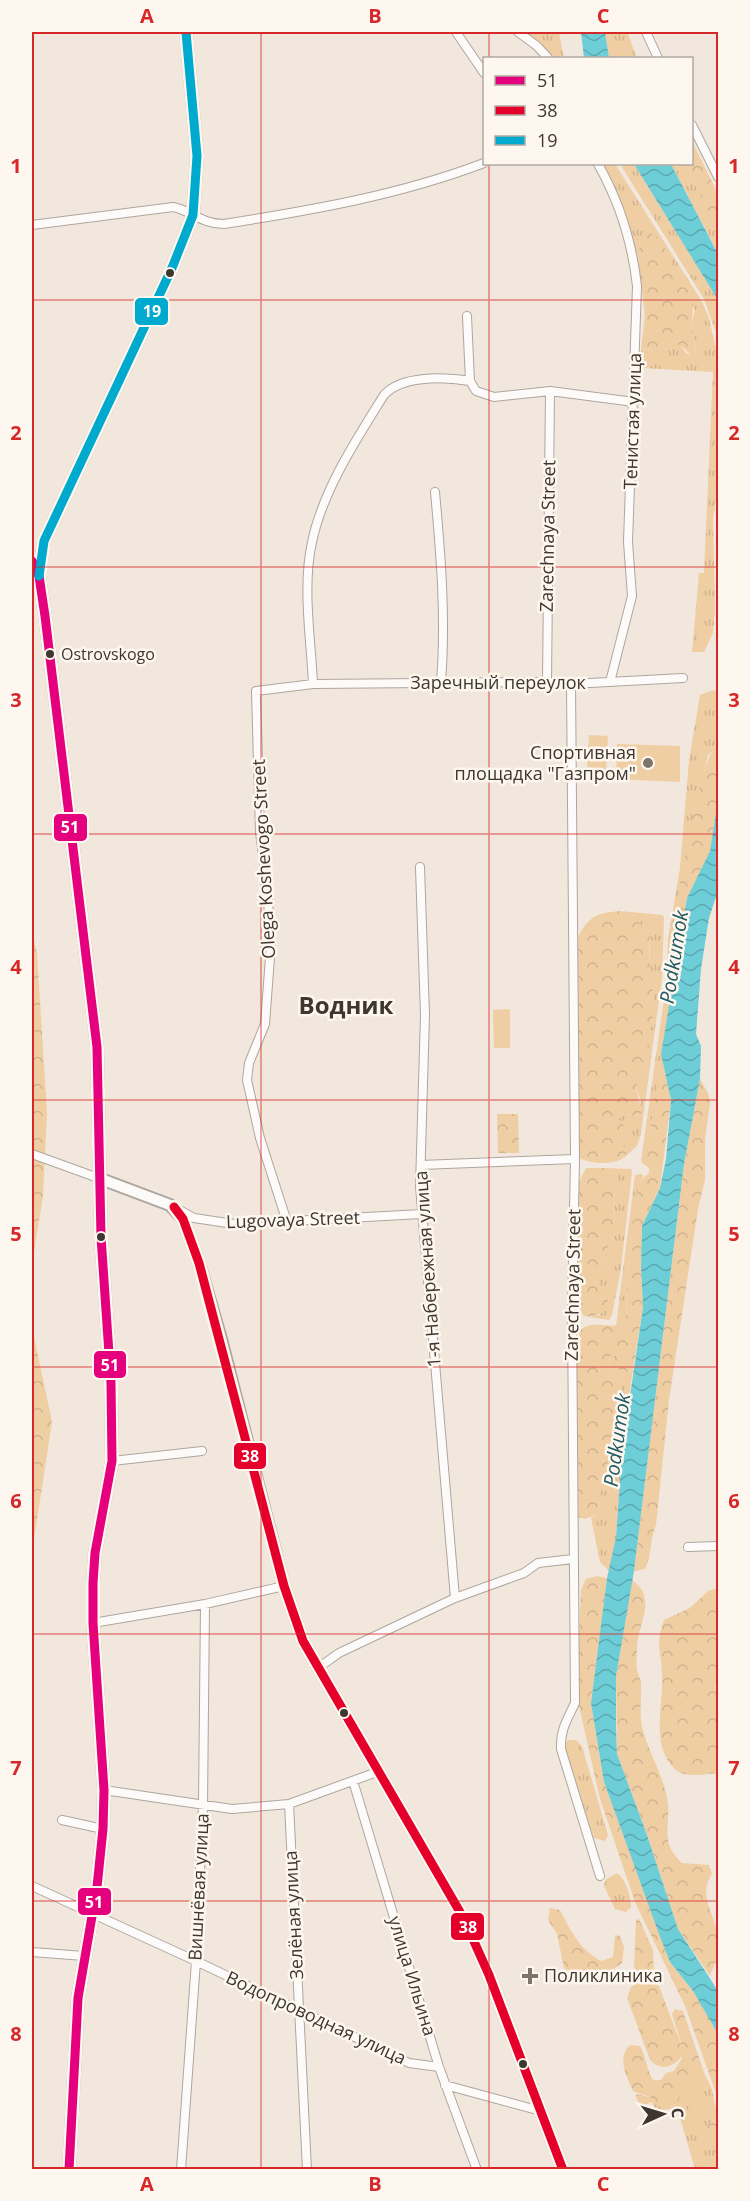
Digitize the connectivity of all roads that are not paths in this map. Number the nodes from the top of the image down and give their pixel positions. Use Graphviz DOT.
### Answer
graph roads {
  1 [pos="186,32"];
  2 [pos="456,32"];
  3 [pos="518,32"];
  4 [pos="648,32"];
  5 [pos="547,57"];
  6 [pos="658,57"];
  7 [pos="483,72"];
  8 [pos="693,127"];
  9 [pos="483,163"];
  10 [pos="599,165"];
  11 [pos="718,177"];
  12 [pos="192,217"];
  13 [pos="32,225"];
  14 [pos="467,316"];
  15 [pos="470,381"];
  16 [pos="550,391"];
  17 [pos="634,402"];
  18 [pos="435,492"];
  19 [pos="32,561"];
  20 [pos="39,576"];
  21 [pos="683,678"];
  22 [pos="547,682"];
  23 [pos="610,682"];
  24 [pos="441,683"];
  25 [pos="313,684"];
  26 [pos="571,684"];
  27 [pos="420,867"];
  28 [pos="32,1154"];
  29 [pos="575,1159"];
  30 [pos="421,1165"];
  31 [pos="101,1179"];
  32 [pos="174,1207"];
  33 [pos="422,1214"];
  34 [pos="200,1219"];
  35 [pos="286,1222"];
  36 [pos="191,1239"];
  37 [pos="202,1451"];
  38 [pos="112,1461"];
  39 [pos="718,1546"];
  40 [pos="688,1547"];
  41 [pos="573,1559"];
  42 [pos="284,1586"];
  43 [pos="454,1598"];
  44 [pos="205,1604"];
  45 [pos="93,1623"];
  46 [pos="318,1668"];
  47 [pos="377,1772"];
  48 [pos="353,1781"];
  49 [pos="104,1790"];
  50 [pos="289,1804"];
  51 [pos="203,1806"];
  52 [pos="62,1820"];
  53 [pos="103,1829"];
  54 [pos="600,1876"];
  55 [pos="32,1886"];
  56 [pos="93,1916"];
  57 [pos="32,1952"];
  58 [pos="84,1956"];
  59 [pos="196,1960"];
  60 [pos="298,2011"];
  61 [pos="439,2067"];
  62 [pos="445,2085"];
  63 [pos="541,2111"];
  64 [pos="69,2169"];
  65 [pos="181,2169"];
  66 [pos="307,2169"];
  67 [pos="477,2169"];
  68 [pos="563,2169"];
  1 -- 12 [label="street"];
  2 -- 7 [label="street"];
  3 -- 5 [label="street"];
  4 -- 6 [label="street"];
  8 -- 11 [label="street"];
  9 -- 12 [label="street"];
  10 -- 17 [label="street, Тенистая улица"];
  12 -- 13 [label="street"];
  12 -- 20 [label="street"];
  14 -- 15 [label="street"];
  15 -- 16 [label="street"];
  15 -- 25 [label="street"];
  16 -- 17 [label="street"];
  16 -- 22 [label="street, Zarechnaya Street"];
  17 -- 23 [label="street, Тенистая улица"];
  18 -- 24 [label="street"];
  19 -- 20 [label="street"];
  20 -- 31 [label="street"];
  21 -- 23 [label="street, Заречный переулок"];
  22 -- 24 [label="street, Заречный переулок"];
  22 -- 26 [label="street, Заречный переулок"];
  23 -- 26 [label="street, Заречный переулок"];
  24 -- 25 [label="street, Заречный переулок"];
  25 -- 35 [label="street, Olega Koshevogo Street"];
  26 -- 29 [label="street, Zarechnaya Street"];
  27 -- 30 [label="street, 1-я Набережная улица"];
  28 -- 31 [label="street"];
  29 -- 30 [label="street"];
  29 -- 41 [label="street, Zarechnaya Street"];
  30 -- 33 [label="street, 1-я Набережная улица"];
  31 -- 32 [label="street, Lugovaya Street"];
  31 -- 38 [label="street"];
  32 -- 34 [label="street, Lugovaya Street"];
  32 -- 36 [label="street"];
  33 -- 35 [label="street, Lugovaya Street"];
  33 -- 43 [label="street, 1-я Набережная улица"];
  34 -- 35 [label="street, Lugovaya Street"];
  34 -- 36 [label="street"];
  36 -- 42 [label="street"];
  37 -- 38 [label="street"];
  38 -- 45 [label="street"];
  39 -- 40 [label="street"];
  41 -- 43 [label="street"];
  41 -- 54 [label="street, Zarechnaya Street"];
  42 -- 44 [label="street"];
  42 -- 46 [label="street"];
  43 -- 46 [label="street"];
  44 -- 45 [label="street"];
  44 -- 51 [label="street, Вишнёвая улица"];
  45 -- 49 [label="street"];
  46 -- 47 [label="street"];
  47 -- 48 [label="street"];
  47 -- 63 [label="street"];
  48 -- 50 [label="street"];
  48 -- 61 [label="street, улица Ильина"];
  49 -- 51 [label="street"];
  49 -- 53 [label="street"];
  50 -- 51 [label="street"];
  50 -- 60 [label="street, Зелёная улица"];
  51 -- 59 [label="street, Вишнёвая улица"];
  52 -- 53 [label="street"];
  53 -- 56 [label="street"];
  55 -- 56 [label="street, Водопроводная улица"];
  56 -- 58 [label="street"];
  56 -- 59 [label="street, Водопроводная улица"];
  57 -- 58 [label="street"];
  58 -- 64 [label="street"];
  59 -- 60 [label="street, Водопроводная улица"];
  59 -- 65 [label="street, Вишнёвая улица"];
  60 -- 61 [label="street, Водопроводная улица"];
  60 -- 66 [label="street, Зелёная улица"];
  61 -- 62 [label="street, улица Ильина"];
  62 -- 63 [label="street"];
  62 -- 67 [label="street, улица Ильина"];
  63 -- 68 [label="street"];
}
